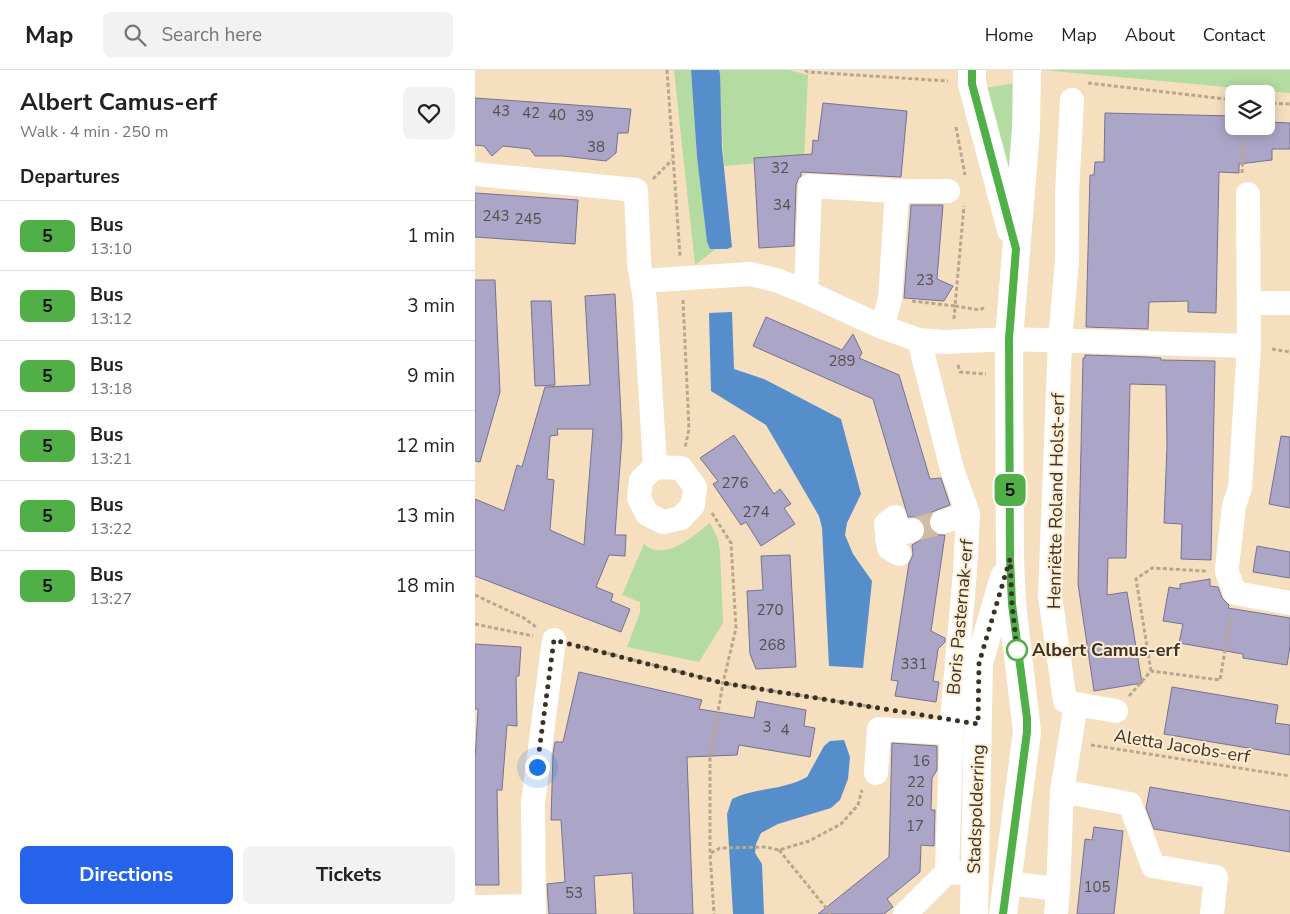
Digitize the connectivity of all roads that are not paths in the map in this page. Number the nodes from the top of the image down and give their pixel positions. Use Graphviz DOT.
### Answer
graph roads {
  1 [pos="972,70"];
  2 [pos="1027,70"];
  3 [pos="1072,100"];
  4 [pos="475,174"];
  5 [pos="897,191"];
  6 [pos="948,191"];
  7 [pos="1248,194"];
  8 [pos="1016,249"];
  9 [pos="641,281"];
  10 [pos="806,292"];
  11 [pos="1249,302"];
  12 [pos="1290,303"];
  13 [pos="882,327"];
  14 [pos="1009,339"];
  15 [pos="919,340"];
  16 [pos="1061,341"];
  17 [pos="1249,346"];
  18 [pos="655,467"];
  19 [pos="968,514"];
  20 [pos="943,522"];
  21 [pos="1010,559"];
  22 [pos="1290,602"];
  23 [pos="554,640"];
  24 [pos="1076,704"];
  25 [pos="1116,711"];
  26 [pos="951,726"];
  27 [pos="876,773"];
  28 [pos="1062,791"];
  29 [pos="947,872"];
  30 [pos="974,873"];
  31 [pos="1007,883"];
  32 [pos="1058,889"];
  33 [pos="475,907"];
  34 [pos="534,910"];
  35 [pos="905,914"];
  36 [pos="974,914"];
  37 [pos="1003,914"];
  38 [pos="1055,914"];
  39 [pos="1212,914"];
  1 -- 8 [label="street, Stadspolderring"];
  2 -- 8 [label="street, Stadspolderring"];
  3 -- 16 [label="street, Henriëtte Roland Holst-erf"];
  4 -- 9 [label="street"];
  5 -- 6 [label="street"];
  5 -- 10 [label="street"];
  5 -- 13 [label="street"];
  7 -- 11 [label="street"];
  8 -- 14 [label="street, Stadspolderring"];
  9 -- 10 [label="street"];
  9 -- 18 [label="street"];
  10 -- 13 [label="street"];
  11 -- 12 [label="street"];
  11 -- 17 [label="street"];
  13 -- 15 [label="street"];
  14 -- 15 [label="street"];
  14 -- 16 [label="street"];
  14 -- 21 [label="street, Stadspolderring"];
  15 -- 19 [label="street, Boris Pasternak-erf"];
  16 -- 17 [label="street"];
  16 -- 24 [label="street, Henriëtte Roland Holst-erf"];
  17 -- 22 [label="street"];
  18 -- 18 [label="street"];
  19 -- 20 [label="street, Boris Pasternak-erf"];
  19 -- 26 [label="street, Boris Pasternak-erf"];
  21 -- 30 [label="street, Stadspolderring"];
  21 -- 31 [label="street, Stadspolderring"];
  23 -- 34 [label="street"];
  24 -- 25 [label="street"];
  24 -- 28 [label="street"];
  26 -- 27 [label="street"];
  26 -- 29 [label="street"];
  28 -- 32 [label="street"];
  28 -- 39 [label="street"];
  29 -- 30 [label="street"];
  29 -- 35 [label="street"];
  30 -- 36 [label="street, Stadspolderring"];
  31 -- 32 [label="street"];
  31 -- 37 [label="street, Stadspolderring"];
  32 -- 38 [label="street"];
  33 -- 34 [label="street"];
}
